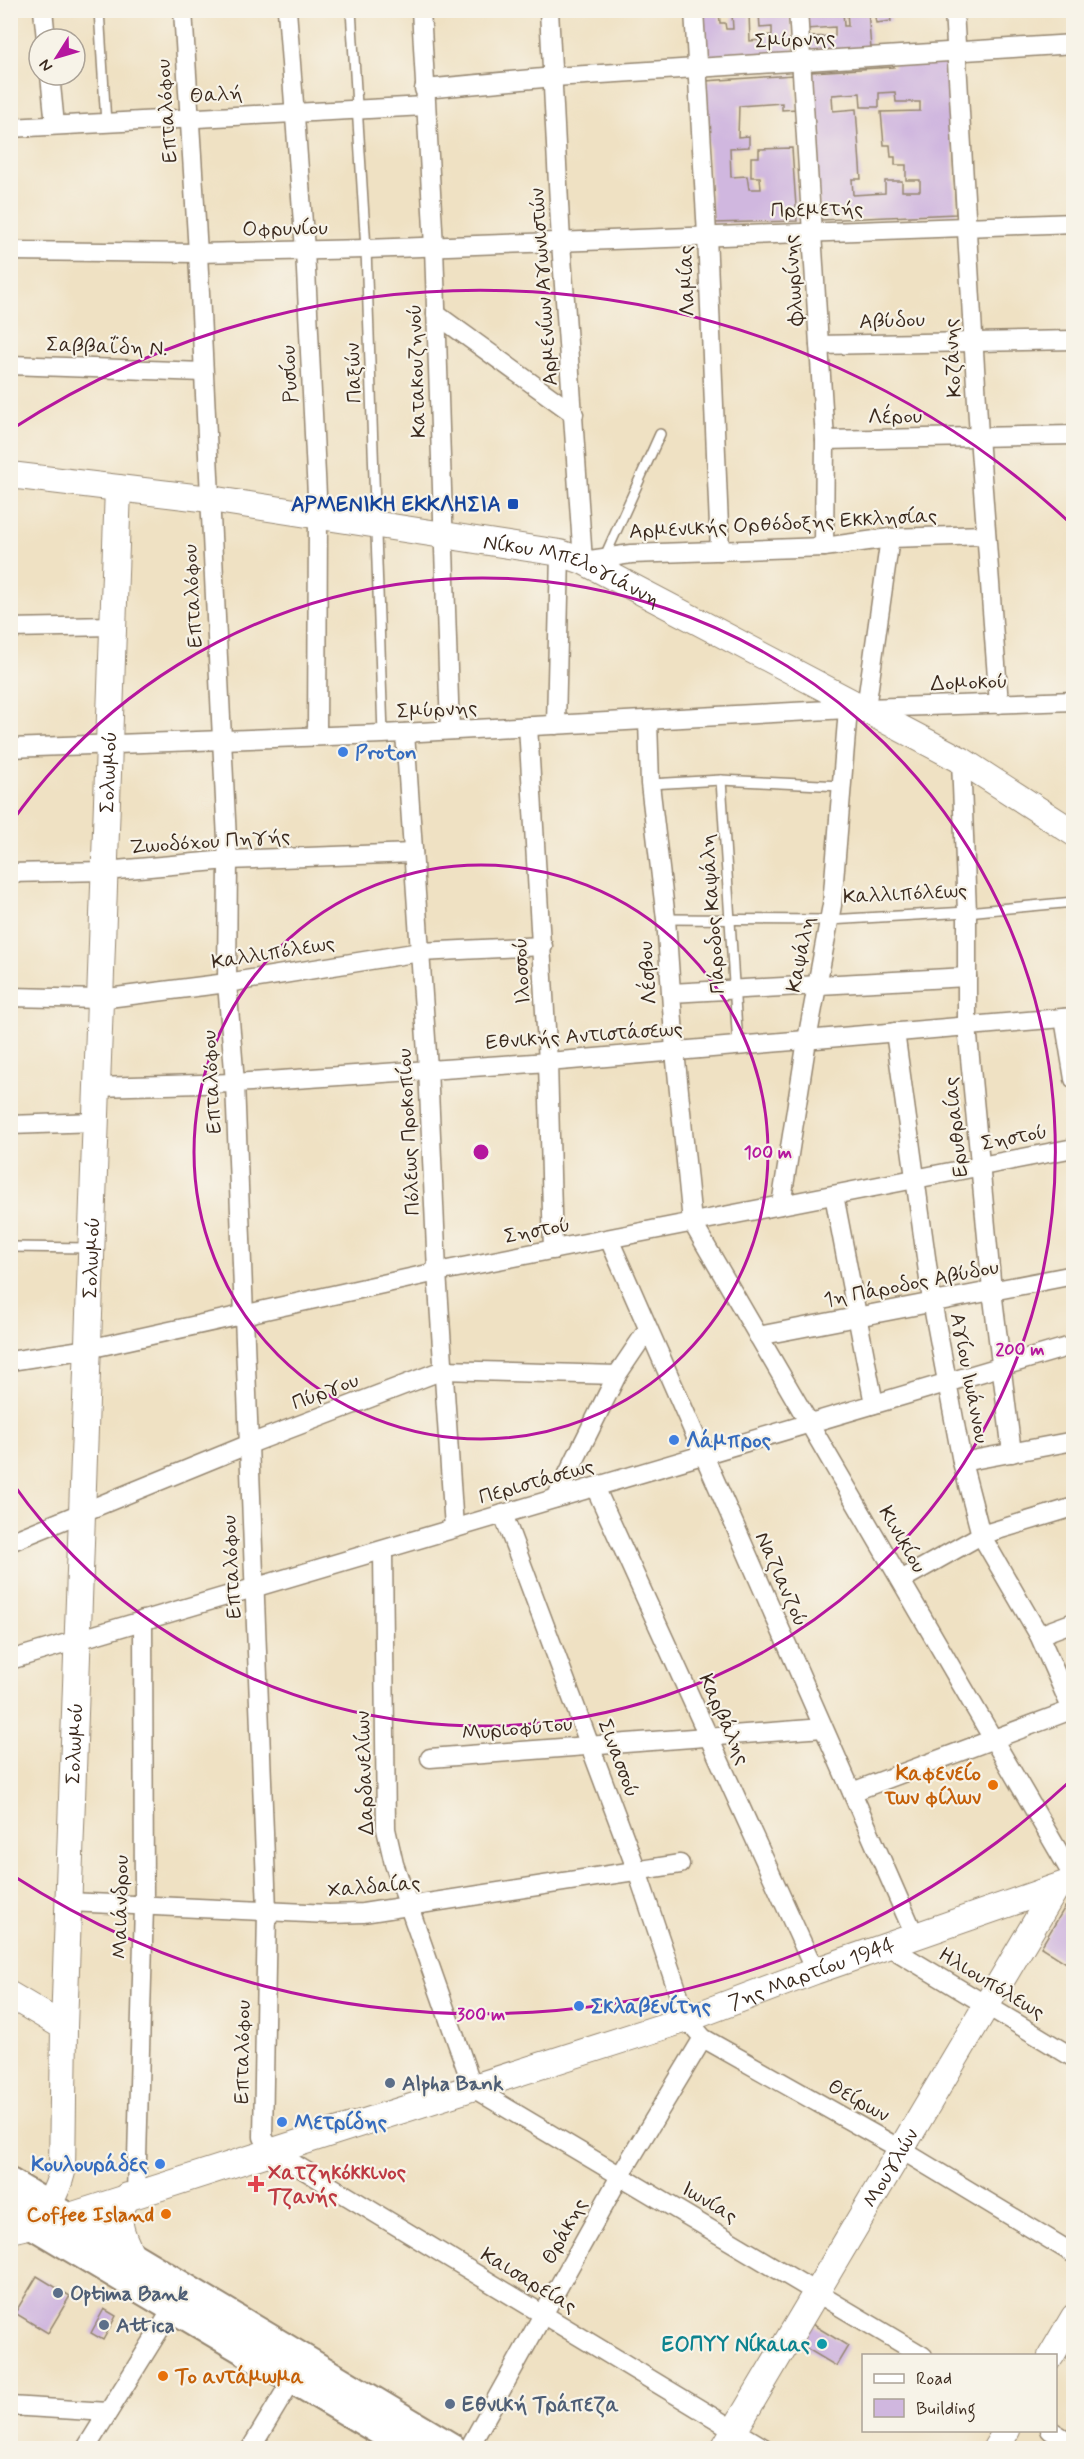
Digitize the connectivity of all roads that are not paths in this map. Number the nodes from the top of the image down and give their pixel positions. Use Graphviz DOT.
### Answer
graph roads {
  1 [pos="43,10"];
  2 [pos="99,10"];
  3 [pos="183,10"];
  4 [pos="287,10"];
  5 [pos="351,10"];
  6 [pos="421,10"];
  7 [pos="549,10"];
  8 [pos="694,10"];
  9 [pos="798,10"];
  10 [pos="954,10"];
  11 [pos="45,27"];
  12 [pos="1074,44"];
  13 [pos="956,53"];
  14 [pos="802,60"];
  15 [pos="696,68"];
  16 [pos="554,77"];
  17 [pos="51,87"];
  18 [pos="424,97"];
  19 [pos="357,110"];
  20 [pos="294,112"];
  21 [pos="189,119"];
  22 [pos="106,123"];
  23 [pos="55,125"];
  24 [pos="10,128"];
  25 [pos="1074,223"];
  26 [pos="967,229"];
  27 [pos="812,231"];
  28 [pos="707,235"];
  29 [pos="561,242"];
  30 [pos="434,247"];
  31 [pos="366,249"];
  32 [pos="305,250"];
  33 [pos="10,251"];
  34 [pos="198,253"];
  35 [pos="436,314"];
  36 [pos="973,340"];
  37 [pos="1074,340"];
  38 [pos="819,345"];
  39 [pos="10,365"];
  40 [pos="203,372"];
  41 [pos="574,414"];
  42 [pos="660,434"];
  43 [pos="1074,435"];
  44 [pos="979,436"];
  45 [pos="825,440"];
  46 [pos="10,475"];
  47 [pos="118,488"];
  48 [pos="210,499"];
  49 [pos="318,516"];
  50 [pos="377,524"];
  51 [pos="444,535"];
  52 [pos="986,535"];
  53 [pos="890,538"];
  54 [pos="824,547"];
  55 [pos="720,551"];
  56 [pos="583,556"];
  57 [pos="113,626"];
  58 [pos="10,628"];
  59 [pos="1074,701"];
  60 [pos="999,704"];
  61 [pos="857,708"];
  62 [pos="648,720"];
  63 [pos="556,725"];
  64 [pos="528,726"];
  65 [pos="450,730"];
  66 [pos="405,733"];
  67 [pos="383,734"];
  68 [pos="317,736"];
  69 [pos="221,739"];
  70 [pos="109,744"];
  71 [pos="10,748"];
  72 [pos="961,760"];
  73 [pos="721,780"];
  74 [pos="650,784"];
  75 [pos="841,786"];
  76 [pos="1074,833"];
  77 [pos="413,853"];
  78 [pos="228,860"];
  79 [pos="105,871"];
  80 [pos="10,873"];
  81 [pos="1074,902"];
  82 [pos="967,912"];
  83 [pos="732,919"];
  84 [pos="666,920"];
  85 [pos="830,920"];
  86 [pos="543,946"];
  87 [pos="420,952"];
  88 [pos="967,977"];
  89 [pos="227,983"];
  90 [pos="817,985"];
  91 [pos="735,987"];
  92 [pos="671,993"];
  93 [pos="10,997"];
  94 [pos="100,999"];
  95 [pos="1069,1017"];
  96 [pos="967,1026"];
  97 [pos="895,1032"];
  98 [pos="807,1040"];
  99 [pos="738,1046"];
  100 [pos="675,1051"];
  101 [pos="548,1062"];
  102 [pos="428,1068"];
  103 [pos="1074,1079"];
  104 [pos="235,1083"];
  105 [pos="97,1087"];
  106 [pos="96,1122"];
  107 [pos="10,1125"];
  108 [pos="1074,1148"];
  109 [pos="982,1166"];
  110 [pos="914,1179"];
  111 [pos="834,1195"];
  112 [pos="781,1205"];
  113 [pos="692,1222"];
  114 [pos="609,1239"];
  115 [pos="10,1247"];
  116 [pos="92,1248"];
  117 [pos="553,1250"];
  118 [pos="437,1272"];
  119 [pos="1074,1275"];
  120 [pos="992,1290"];
  121 [pos="932,1301"];
  122 [pos="243,1315"];
  123 [pos="857,1317"];
  124 [pos="648,1329"];
  125 [pos="758,1336"];
  126 [pos="1074,1345"];
  127 [pos="88,1349"];
  128 [pos="10,1360"];
  129 [pos="1001,1367"];
  130 [pos="443,1370"];
  131 [pos="617,1375"];
  132 [pos="948,1383"];
  133 [pos="874,1404"];
  134 [pos="809,1423"];
  135 [pos="1074,1441"];
  136 [pos="247,1445"];
  137 [pos="1012,1453"];
  138 [pos="702,1455"];
  139 [pos="962,1462"];
  140 [pos="595,1487"];
  141 [pos="556,1498"];
  142 [pos="1074,1507"];
  143 [pos="82,1512"];
  144 [pos="503,1514"];
  145 [pos="454,1528"];
  146 [pos="981,1535"];
  147 [pos="10,1542"];
  148 [pos="383,1551"];
  149 [pos="901,1580"];
  150 [pos="255,1589"];
  151 [pos="143,1620"];
  152 [pos="1074,1622"];
  153 [pos="1039,1635"];
  154 [pos="78,1641"];
  155 [pos="10,1660"];
  156 [pos="1073,1709"];
  157 [pos="823,1728"];
  158 [pos="708,1737"];
  159 [pos="994,1739"];
  160 [pos="590,1744"];
  161 [pos="430,1758"];
  162 [pos="852,1792"];
  163 [pos="680,1864"];
  164 [pos="637,1871"];
  165 [pos="1068,1883"];
  166 [pos="69,1902"];
  167 [pos="144,1906"];
  168 [pos="410,1906"];
  169 [pos="267,1910"];
  170 [pos="915,1936"];
  171 [pos="888,1946"];
  172 [pos="815,1971"];
  173 [pos="10,1995"];
  174 [pos="985,2005"];
  175 [pos="64,2027"];
  176 [pos="695,2029"];
  177 [pos="1074,2058"];
  178 [pos="473,2088"];
  179 [pos="900,2149"];
  180 [pos="271,2150"];
  181 [pos="620,2176"];
  182 [pos="10,2183"];
  183 [pos="132,2195"];
  184 [pos="34,2218"];
  185 [pos="1074,2254"];
  186 [pos="132,2256"];
  187 [pos="816,2292"];
  188 [pos="173,2308"];
  189 [pos="543,2316"];
  190 [pos="1074,2317"];
  191 [pos="1061,2350"];
  192 [pos="921,2354"];
  193 [pos="292,2380"];
  194 [pos="10,2406"];
  195 [pos="108,2412"];
  196 [pos="1006,2432"];
  197 [pos="1053,2432"];
  198 [pos="729,2440"];
  199 [pos="1074,2445"];
  200 [pos="86,2448"];
  201 [pos="251,2448"];
  202 [pos="409,2448"];
  203 [pos="452,2448"];
  204 [pos="469,2448"];
  205 [pos="764,2448"];
  206 [pos="996,2448"];
  1 -- 11 [label="street"];
  2 -- 22 [label="lane"];
  3 -- 21 [label="street, Επταλόφου"];
  4 -- 20 [label="street, Ρυσίου"];
  5 -- 19 [label="lane, Παξών"];
  6 -- 18 [label="street, Κατακουζηνού"];
  7 -- 16 [label="street, Αρμενίων Αγωνιστών"];
  8 -- 15 [label="street, Λαμίας"];
  9 -- 14 [label="street, Φλωρίνης"];
  10 -- 13 [label="street, Κοζάνης"];
  12 -- 13 [label="street, Σμύρνης"];
  13 -- 14 [label="street, Σμύρνης"];
  13 -- 26 [label="street, Κοζάνης"];
  14 -- 15 [label="street, Σμύρνης"];
  14 -- 27 [label="street, Φλωρίνης"];
  15 -- 16 [label="street, Σμύρνης"];
  15 -- 28 [label="street, Λαμίας"];
  16 -- 18 [label="street, Θαλή"];
  16 -- 29 [label="street, Αρμενίων Αγωνιστών"];
  17 -- 23 [label="street"];
  18 -- 19 [label="street, Θαλή"];
  18 -- 30 [label="street, Κατακουζηνού"];
  19 -- 20 [label="street, Θαλή"];
  19 -- 31 [label="lane, Παξών"];
  20 -- 21 [label="street, Θαλή"];
  20 -- 32 [label="street, Ρυσίου"];
  21 -- 22 [label="street, Θαλή"];
  21 -- 34 [label="street, Επταλόφου"];
  22 -- 23 [label="street, Θαλή"];
  23 -- 24 [label="street, Θαλή"];
  25 -- 26 [label="street, Πρεμετής"];
  26 -- 27 [label="street, Πρεμετής"];
  26 -- 36 [label="street, Κοζάνης"];
  27 -- 28 [label="street, Πρεμετής"];
  27 -- 38 [label="street, Φλωρίνης"];
  28 -- 29 [label="street, Πρεμετής"];
  28 -- 55 [label="street, Λαμίας"];
  29 -- 30 [label="street, Οφρυνίου"];
  29 -- 41 [label="street, Αρμενίων Αγωνιστών"];
  30 -- 31 [label="street, Οφρυνίου"];
  30 -- 35 [label="street, Κατακουζηνού"];
  31 -- 32 [label="street, Οφρυνίου"];
  31 -- 50 [label="lane, Παξών"];
  32 -- 34 [label="street, Οφρυνίου"];
  32 -- 49 [label="street, Ρυσίου"];
  33 -- 34 [label="street, Οφρυνίου"];
  34 -- 40 [label="street, Επταλόφου"];
  35 -- 41 [label="street"];
  35 -- 51 [label="street, Κατακουζηνού"];
  36 -- 37 [label="street, Αβύδου"];
  36 -- 38 [label="street, Αβύδου"];
  36 -- 44 [label="street, Κοζάνης"];
  38 -- 45 [label="street, Φλωρίνης"];
  39 -- 40 [label="street, Σαββαΐδη Ν."];
  40 -- 48 [label="street, Επταλόφου"];
  41 -- 56 [label="street, Αρμενίων Αγωνιστών"];
  42 -- 56 [label="lane"];
  43 -- 44 [label="street, Λέρου"];
  44 -- 45 [label="street, Λέρου"];
  44 -- 52 [label="street, Κοζάνης"];
  45 -- 54 [label="street, Φλωρίνης"];
  46 -- 47 [label="main road, Νίκου Μπελογιάννη"];
  47 -- 48 [label="main road, Νίκου Μπελογιάννη"];
  47 -- 57 [label="main road, Σολωμού"];
  48 -- 49 [label="main road, Νίκου Μπελογιάννη"];
  48 -- 69 [label="street, Επταλόφου"];
  49 -- 50 [label="main road, Νίκου Μπελογιάννη"];
  49 -- 68 [label="street, Ρυσίου"];
  50 -- 51 [label="main road, Νίκου Μπελογιάννη"];
  50 -- 67 [label="lane, Παξών"];
  51 -- 56 [label="main road, Νίκου Μπελογιάννη"];
  51 -- 65 [label="street, Κατακουζηνού"];
  52 -- 53 [label="street, Αρμενικής Ορθόδοξης Εκκλησίας"];
  52 -- 60 [label="street, Κοζάνης"];
  53 -- 54 [label="street, Αρμενικής Ορθόδοξης Εκκλησίας"];
  53 -- 61 [label="street, Καψάλη"];
  54 -- 55 [label="street, Αρμενικής Ορθόδοξης Εκκλησίας"];
  55 -- 56 [label="street, Αρμενικής Ορθόδοξης Εκκλησίας"];
  56 -- 61 [label="main road, Νίκου Μπελογιάννη"];
  56 -- 63 [label="street, Αρμενίων Αγωνιστών"];
  57 -- 58 [label="street"];
  57 -- 70 [label="main road, Σολωμού"];
  59 -- 60 [label="street, Δομοκού"];
  60 -- 61 [label="street, Δομοκού"];
  61 -- 62 [label="street, Σμύρνης"];
  61 -- 72 [label="main road, Νίκου Μπελογιάννη"];
  61 -- 75 [label="street, Καψάλη"];
  62 -- 63 [label="street, Σμύρνης"];
  62 -- 74 [label="street, Λέσβου"];
  63 -- 64 [label="street, Σμύρνης"];
  64 -- 65 [label="street, Σμύρνης"];
  64 -- 86 [label="street, Ιλοσσού"];
  65 -- 66 [label="street, Σμύρνης"];
  66 -- 67 [label="street, Σμύρνης"];
  66 -- 77 [label="street, Πόλεως Προκοπίου"];
  67 -- 68 [label="street, Σμύρνης"];
  68 -- 69 [label="street, Σμύρνης"];
  69 -- 70 [label="street, Σμύρνης"];
  69 -- 78 [label="street, Επταλόφου"];
  70 -- 71 [label="street, Σμύρνης"];
  70 -- 79 [label="main road, Σολωμού"];
  72 -- 76 [label="main road, Νίκου Μπελογιάννη"];
  72 -- 82 [label="street, Ερυθραίας"];
  73 -- 74 [label="lane"];
  73 -- 75 [label="lane"];
  73 -- 83 [label="lane, Πάροδος Καψάλη"];
  74 -- 84 [label="street, Λέσβου"];
  75 -- 85 [label="street, Καψάλη"];
  77 -- 78 [label="street, Ζωοδόχου Πηγής"];
  77 -- 87 [label="street, Πόλεως Προκοπίου"];
  78 -- 79 [label="street, Ζωοδόχου Πηγής"];
  78 -- 89 [label="street, Επταλόφου"];
  79 -- 80 [label="street, Ζωοδόχου Πηγής"];
  79 -- 94 [label="main road, Σολωμού"];
  81 -- 82 [label="lane, Καλλιπόλεως"];
  82 -- 85 [label="lane, Καλλιπόλεως"];
  82 -- 88 [label="street, Ερυθραίας"];
  83 -- 84 [label="lane, Καλλιπόλεως"];
  83 -- 85 [label="lane, Καλλιπόλεως"];
  83 -- 91 [label="lane, Πάροδος Καψάλη"];
  84 -- 92 [label="street, Λέσβου"];
  85 -- 90 [label="street, Καψάλη"];
  86 -- 87 [label="street, Καλλιπόλεως"];
  86 -- 101 [label="street, Ιλοσσού"];
  87 -- 89 [label="street, Καλλιπόλεως"];
  87 -- 102 [label="street, Πόλεως Προκοπίου"];
  88 -- 90 [label="street"];
  88 -- 96 [label="street, Ερυθραίας"];
  89 -- 94 [label="street, Καλλιπόλεως"];
  89 -- 104 [label="street, Επταλόφου"];
  90 -- 91 [label="street"];
  90 -- 98 [label="street, Καψάλη"];
  91 -- 92 [label="street"];
  91 -- 99 [label="lane, Πάροδος Καψάλη"];
  92 -- 100 [label="street, Λέσβου"];
  93 -- 94 [label="street, Καλλιπόλεως"];
  94 -- 105 [label="main road, Σολωμού"];
  95 -- 96 [label="street, Εθνικής Αντιστάσεως"];
  95 -- 103 [label="street"];
  96 -- 97 [label="street, Εθνικής Αντιστάσεως"];
  96 -- 109 [label="street, Ερυθραίας"];
  97 -- 98 [label="street, Εθνικής Αντιστάσεως"];
  97 -- 110 [label="street, Αγίου Ιωάννου"];
  98 -- 99 [label="street, Εθνικής Αντιστάσεως"];
  98 -- 112 [label="street, Καψάλη"];
  99 -- 100 [label="street, Εθνικής Αντιστάσεως"];
  100 -- 101 [label="street, Εθνικής Αντιστάσεως"];
  100 -- 113 [label="street, Λέσβου"];
  101 -- 102 [label="street, Εθνικής Αντιστάσεως"];
  101 -- 117 [label="street, Ιλοσσού"];
  102 -- 104 [label="street, Εθνικής Αντιστάσεως"];
  102 -- 118 [label="street, Πόλεως Προκοπίου"];
  104 -- 105 [label="street, Εθνικής Αντιστάσεως"];
  104 -- 122 [label="street, Επταλόφου"];
  105 -- 106 [label="main road, Σολωμού"];
  106 -- 107 [label="street"];
  106 -- 116 [label="main road, Σολωμού"];
  108 -- 109 [label="street, Σηστού"];
  109 -- 110 [label="street, Σηστού"];
  109 -- 120 [label="street, Ερυθραίας"];
  110 -- 111 [label="street, Σηστού"];
  110 -- 121 [label="street, Αγίου Ιωάννου"];
  111 -- 112 [label="street, Σηστού"];
  111 -- 123 [label="street"];
  112 -- 113 [label="street, Σηστού"];
  113 -- 114 [label="street, Σηστού"];
  113 -- 125 [label="street, Κινικίου"];
  114 -- 117 [label="street, Σηστού"];
  114 -- 124 [label="street, Ναζιανζού"];
  115 -- 116 [label="lane"];
  116 -- 127 [label="main road, Σολωμού"];
  117 -- 118 [label="street, Σηστού"];
  118 -- 122 [label="street, Σηστού"];
  118 -- 130 [label="street, Πόλεως Προκοπίου"];
  119 -- 120 [label="street, 1η Πάροδος Αβύδου"];
  120 -- 121 [label="street, 1η Πάροδος Αβύδου"];
  120 -- 129 [label="street, Ερυθραίας"];
  121 -- 123 [label="street, 1η Πάροδος Αβύδου"];
  121 -- 132 [label="street, Αγίου Ιωάννου"];
  122 -- 127 [label="street, Σηστού"];
  122 -- 136 [label="street, Επταλόφου"];
  123 -- 125 [label="street, 1η Πάροδος Αβύδου"];
  123 -- 133 [label="street"];
  124 -- 131 [label="street"];
  124 -- 138 [label="street, Ναζιανζού"];
  125 -- 134 [label="street, Κινικίου"];
  126 -- 129 [label="street, Περιστάσεως"];
  127 -- 128 [label="street, Σηστού"];
  127 -- 143 [label="main road, Σολωμού"];
  129 -- 132 [label="street, Περιστάσεως"];
  129 -- 137 [label="street, Ερυθραίας"];
  130 -- 131 [label="street, Πύργου"];
  130 -- 136 [label="street, Πύργου"];
  130 -- 145 [label="street, Πόλεως Προκοπίου"];
  131 -- 141 [label="street"];
  132 -- 133 [label="street, Περιστάσεως"];
  132 -- 139 [label="street, Αγίου Ιωάννου"];
  133 -- 134 [label="street, Περιστάσεως"];
  134 -- 138 [label="street, Περιστάσεως"];
  134 -- 149 [label="street, Κινικίου"];
  135 -- 137 [label="street"];
  136 -- 143 [label="street, Πύργου"];
  136 -- 150 [label="street, Επταλόφου"];
  137 -- 139 [label="street"];
  138 -- 140 [label="street, Περιστάσεως"];
  138 -- 157 [label="street, Ναζιανζού"];
  139 -- 146 [label="street, Αγίου Ιωάννου"];
  140 -- 141 [label="street, Περιστάσεως"];
  140 -- 158 [label="street, Καρβάλης"];
  141 -- 144 [label="street, Περιστάσεως"];
  142 -- 146 [label="street"];
  143 -- 147 [label="street, Πύργου"];
  143 -- 154 [label="main road, Σολωμού"];
  144 -- 145 [label="street, Περιστάσεως"];
  144 -- 160 [label="street, Σινασσού"];
  145 -- 148 [label="street, Περιστάσεως"];
  146 -- 149 [label="street"];
  146 -- 153 [label="street, Αγίου Ιωάννου"];
  148 -- 150 [label="street, Περιστάσεως"];
  148 -- 168 [label="street, Δαρδανελίων"];
  149 -- 159 [label="street, Κινικίου"];
  150 -- 151 [label="street, Περιστάσεως"];
  150 -- 169 [label="street, Επταλόφου"];
  151 -- 154 [label="street, Περιστάσεως"];
  151 -- 167 [label="street, Μαιάνδρου"];
  152 -- 153 [label="street"];
  153 -- 156 [label="street, Αγίου Ιωάννου"];
  154 -- 155 [label="street, Περιστάσεως"];
  154 -- 166 [label="main road, Σολωμού"];
  156 -- 159 [label="street"];
  157 -- 158 [label="street, Μυριοφύτου"];
  157 -- 162 [label="street, Ναζιανζού"];
  158 -- 160 [label="street, Μυριοφύτου"];
  158 -- 172 [label="street, Καρβάλης"];
  159 -- 162 [label="street"];
  159 -- 165 [label="street, Κινικίου"];
  160 -- 161 [label="street, Μυριοφύτου"];
  160 -- 164 [label="street, Σινασσού"];
  162 -- 170 [label="street, Ναζιανζού"];
  163 -- 164 [label="street, Χαλδαίας"];
  164 -- 168 [label="street, Χαλδαίας"];
  164 -- 176 [label="street, Σινασσού"];
  165 -- 170 [label="main road, 7ης Μαρτίου 1944"];
  165 -- 174 [label="main road, Μουγλών"];
  166 -- 167 [label="street, Χαλδαίας"];
  166 -- 175 [label="main road, Σολωμού"];
  167 -- 169 [label="street, Χαλδαίας"];
  167 -- 183 [label="street, Μαιάνδρου"];
  168 -- 169 [label="street, Χαλδαίας"];
  168 -- 178 [label="street, Δαρδανελίων"];
  169 -- 180 [label="street, Επταλόφου"];
  170 -- 171 [label="main road, 7ης Μαρτίου 1944"];
  171 -- 172 [label="main road, 7ης Μαρτίου 1944"];
  171 -- 174 [label="street, Ηλιουπόλεως"];
  172 -- 176 [label="main road, 7ης Μαρτίου 1944"];
  173 -- 175 [label="main road"];
  174 -- 177 [label="street, Ηλιουπόλεως"];
  174 -- 179 [label="main road, Μουγλών"];
  175 -- 184 [label="main road, Σολωμού"];
  176 -- 178 [label="main road, 7ης Μαρτίου 1944"];
  176 -- 179 [label="street, Θείρων"];
  176 -- 181 [label="street, Θράκης"];
  178 -- 180 [label="main road, 7ης Μαρτίου 1944"];
  178 -- 181 [label="street, Ιωνίας"];
  179 -- 185 [label="street, Θείρων"];
  179 -- 187 [label="main road, Μουγλών"];
  180 -- 183 [label="main road, 7ης Μαρτίου 1944"];
  180 -- 189 [label="street, Καισαρείας"];
  181 -- 187 [label="street, Ιωνίας"];
  181 -- 189 [label="street, Θράκης"];
  182 -- 184 [label="main road"];
  183 -- 184 [label="main road, 7ης Μαρτίου 1944"];
  183 -- 186 [label="main road"];
  184 -- 186 [label="main road"];
  184 -- 188 [label="main road"];
  186 -- 203 [label="main road"];
  187 -- 192 [label="street, Ιωνίας"];
  187 -- 198 [label="main road, Μουγλών"];
  188 -- 193 [label="main road"];
  188 -- 195 [label="street"];
  189 -- 198 [label="street, Καισαρείας"];
  189 -- 204 [label="street, Θράκης"];
  190 -- 191 [label="main road"];
  193 -- 201 [label="street"];
  193 -- 202 [label="main road"];
  194 -- 195 [label="street"];
  195 -- 200 [label="street"];
  196 -- 206 [label="main road"];
  197 -- 199 [label="street"];
  198 -- 205 [label="street, Καισαρείας"];
}
